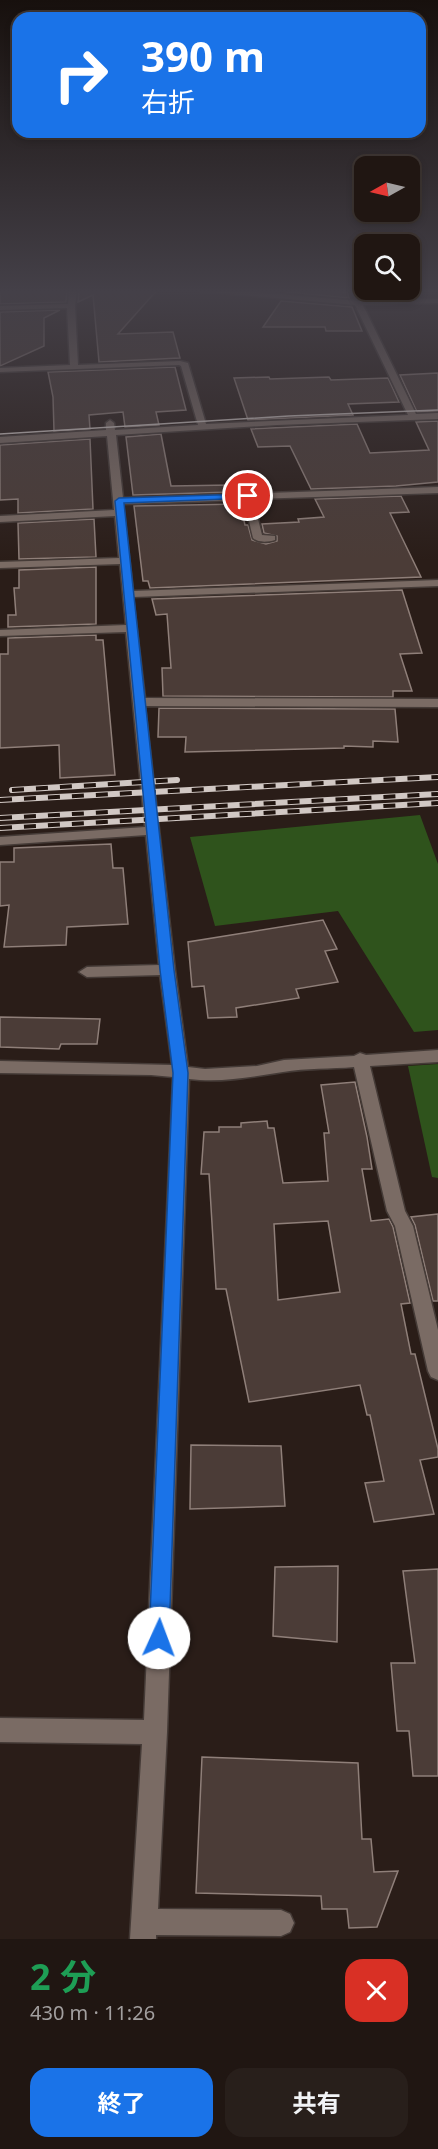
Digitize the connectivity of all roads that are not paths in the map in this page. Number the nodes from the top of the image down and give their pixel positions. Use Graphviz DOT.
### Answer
graph roads {
  1 [pos="189,379"];
  2 [pos="395,379"];
  3 [pos="438,406"];
  4 [pos="408,407"];
  5 [pos="319,410"];
  6 [pos="330,410"];
  7 [pos="341,410"];
  8 [pos="307,411"];
  9 [pos="438,416"];
  10 [pos="200,417"];
  11 [pos="413,417"];
  12 [pos="203,427"];
  13 [pos="111,428"];
  14 [pos="0,431"];
  15 [pos="0,440"];
  16 [pos="438,490"];
  17 [pos="248,496"];
  18 [pos="120,507"];
  19 [pos="0,519"];
  20 [pos="271,538"];
  21 [pos="126,561"];
  22 [pos="0,565"];
  23 [pos="438,583"];
  24 [pos="130,594"];
  25 [pos="132,628"];
  26 [pos="0,633"];
  27 [pos="138,702"];
  28 [pos="438,703"];
  29 [pos="152,831"];
  30 [pos="0,841"];
  31 [pos="167,970"];
  32 [pos="87,972"];
  33 [pos="438,1056"];
  34 [pos="360,1059"];
  35 [pos="0,1067"];
  36 [pos="181,1073"];
  37 [pos="438,1371"];
  38 [pos="0,1730"];
  39 [pos="155,1732"];
  40 [pos="281,1923"];
  41 [pos="144,1930"];
  1 -- 10 [label="street"];
  2 -- 4 [label="street"];
  3 -- 4 [label="street"];
  4 -- 7 [label="street"];
  4 -- 11 [label="street"];
  5 -- 6 [label="street"];
  8 -- 10 [label="street"];
  9 -- 11 [label="street"];
  10 -- 12 [label="street"];
  10 -- 13 [label="street"];
  11 -- 12 [label="street"];
  12 -- 13 [label="street"];
  13 -- 14 [label="street"];
  13 -- 15 [label="street"];
  13 -- 18 [label="street"];
  16 -- 17 [label="street"];
  17 -- 18 [label="street"];
  17 -- 20 [label="street"];
  18 -- 19 [label="street"];
  18 -- 21 [label="street"];
  21 -- 22 [label="street"];
  21 -- 24 [label="street"];
  23 -- 24 [label="street"];
  24 -- 25 [label="street"];
  25 -- 26 [label="street"];
  25 -- 27 [label="street"];
  27 -- 28 [label="street"];
  27 -- 29 [label="street"];
  29 -- 30 [label="street"];
  29 -- 31 [label="street"];
  31 -- 32 [label="street"];
  31 -- 36 [label="street"];
  33 -- 34 [label="street"];
  34 -- 36 [label="street"];
  34 -- 37 [label="street"];
  35 -- 36 [label="street"];
  36 -- 39 [label="street"];
  38 -- 39 [label="street"];
  39 -- 41 [label="street"];
  40 -- 41 [label="street"];
}
